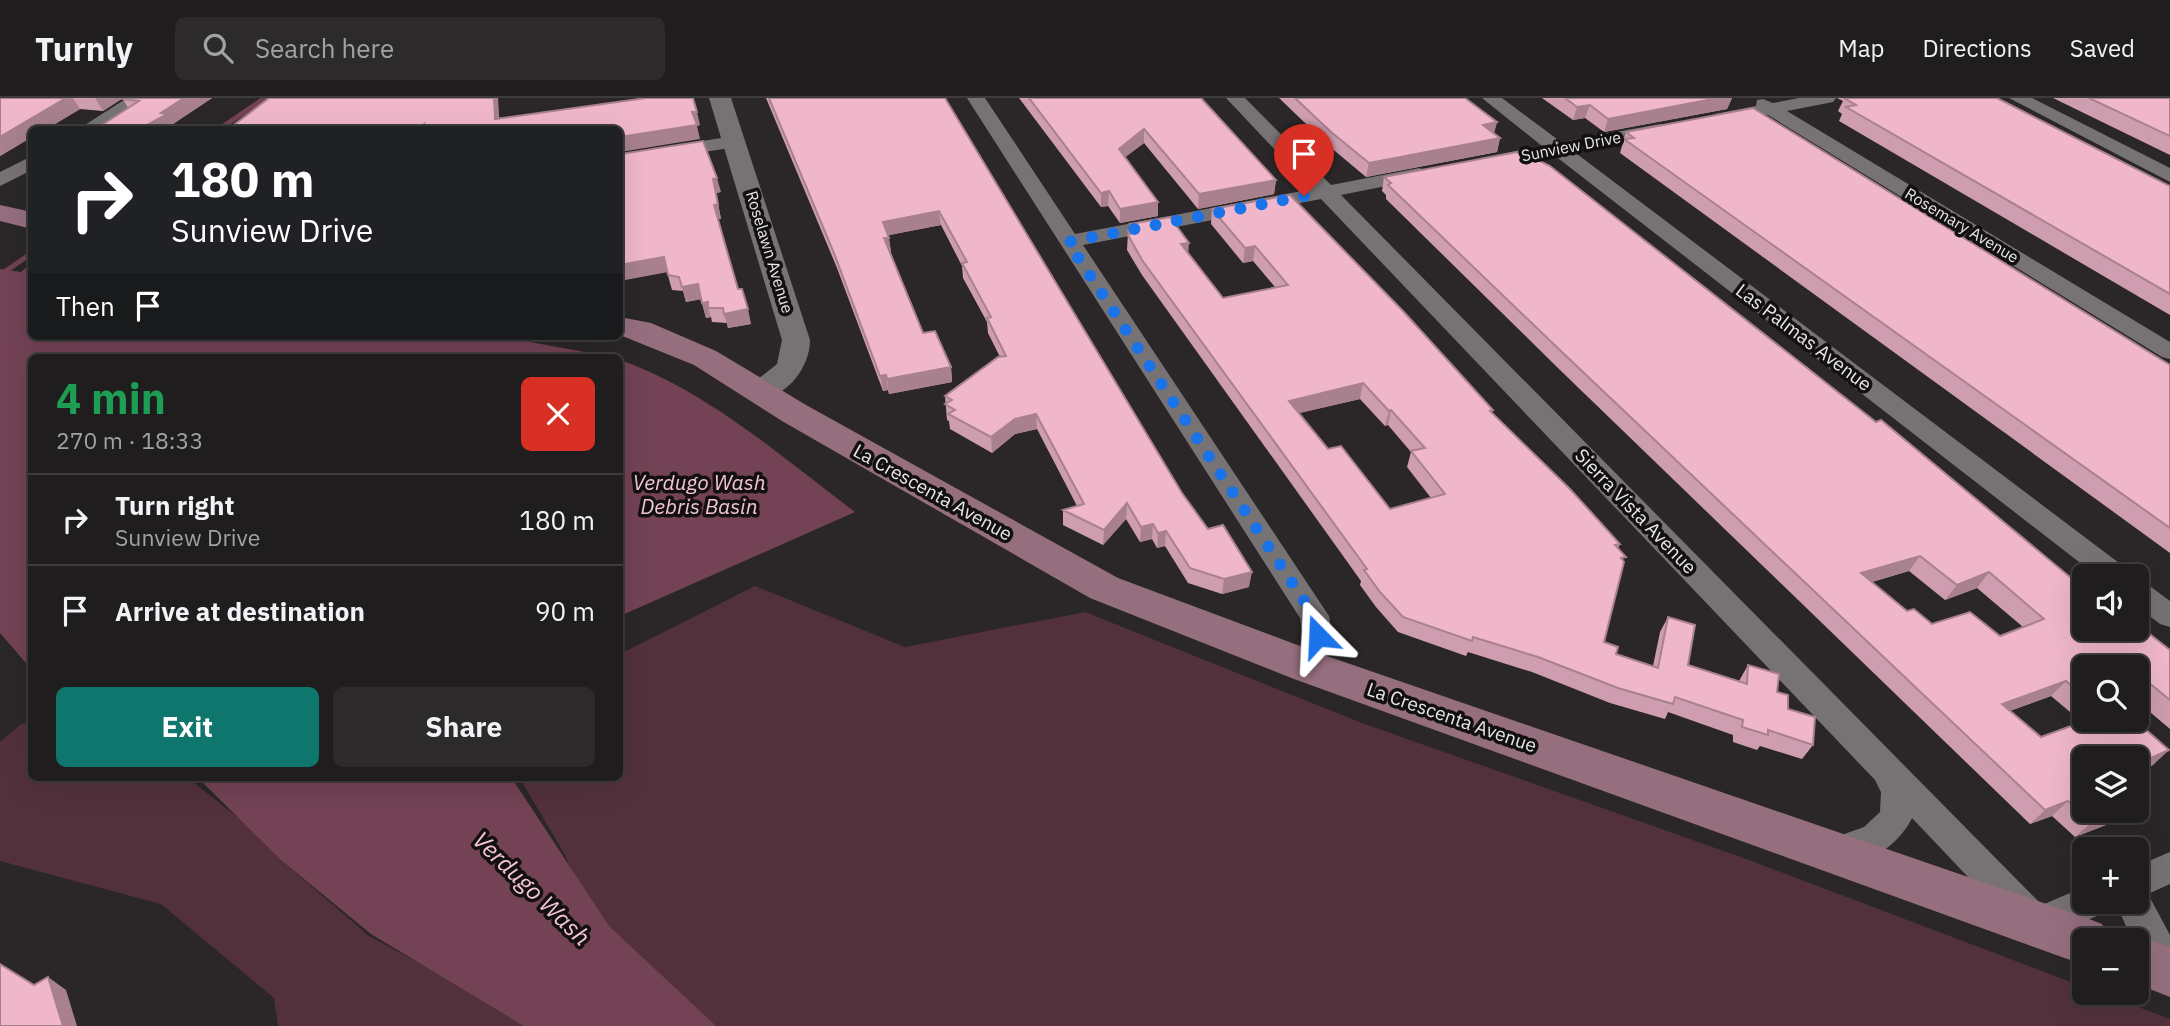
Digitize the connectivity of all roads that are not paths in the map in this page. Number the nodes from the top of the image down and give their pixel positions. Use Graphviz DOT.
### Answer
graph roads {
  1 [pos="140,98"];
  2 [pos="720,98"];
  3 [pos="976,98"];
  4 [pos="1235,98"];
  5 [pos="1491,98"];
  6 [pos="1827,98"];
  7 [pos="2018,98"];
  8 [pos="1762,103"];
  9 [pos="1705,121"];
  10 [pos="93,126"];
  11 [pos="1679,126"];
  12 [pos="734,142"];
  13 [pos="1558,149"];
  14 [pos="623,160"];
  15 [pos="28,164"];
  16 [pos="1462,166"];
  17 [pos="1437,171"];
  18 [pos="2170,176"];
  19 [pos="0,180"];
  20 [pos="1326,191"];
  21 [pos="0,213"];
  22 [pos="28,220"];
  23 [pos="1068,242"];
  24 [pos="623,327"];
  25 [pos="2170,352"];
  26 [pos="758,391"];
  27 [pos="2101,564"];
  28 [pos="2149,600"];
  29 [pos="2170,616"];
  30 [pos="1309,667"];
  31 [pos="1885,768"];
  32 [pos="1834,853"];
  33 [pos="2072,909"];
  34 [pos="2147,914"];
  35 [pos="2037,925"];
  36 [pos="2072,937"];
  37 [pos="2149,964"];
  38 [pos="2170,964"];
  39 [pos="2170,972"];
  1 -- 10 [label="street"];
  2 -- 12 [label="street, Roselawn Avenue"];
  3 -- 23 [label="street"];
  4 -- 20 [label="street, Sierra Vista Avenue"];
  5 -- 13 [label="street, Las Palmas Avenue"];
  6 -- 8 [label="street"];
  7 -- 18 [label="street"];
  8 -- 9 [label="street"];
  8 -- 25 [label="street, Rosemary Avenue"];
  11 -- 13 [label="street, Sunview Drive"];
  12 -- 14 [label="street"];
  12 -- 26 [label="street, Roselawn Avenue"];
  13 -- 16 [label="street, Sunview Drive"];
  13 -- 27 [label="street, Las Palmas Avenue"];
  15 -- 19 [label="street"];
  17 -- 20 [label="street"];
  20 -- 23 [label="street"];
  20 -- 31 [label="street, Sierra Vista Avenue"];
  21 -- 22 [label="main road"];
  23 -- 30 [label="street"];
  24 -- 26 [label="main road, La Crescenta Avenue"];
  26 -- 30 [label="main road, La Crescenta Avenue"];
  28 -- 29 [label="street"];
  30 -- 32 [label="main road, La Crescenta Avenue"];
  31 -- 32 [label="street"];
  31 -- 35 [label="street, Sierra Vista Avenue"];
  32 -- 35 [label="main road, La Crescenta Avenue"];
  33 -- 35 [label="street"];
  34 -- 38 [label="street"];
  35 -- 36 [label="main road, La Crescenta Avenue"];
  37 -- 39 [label="main road"];
}
